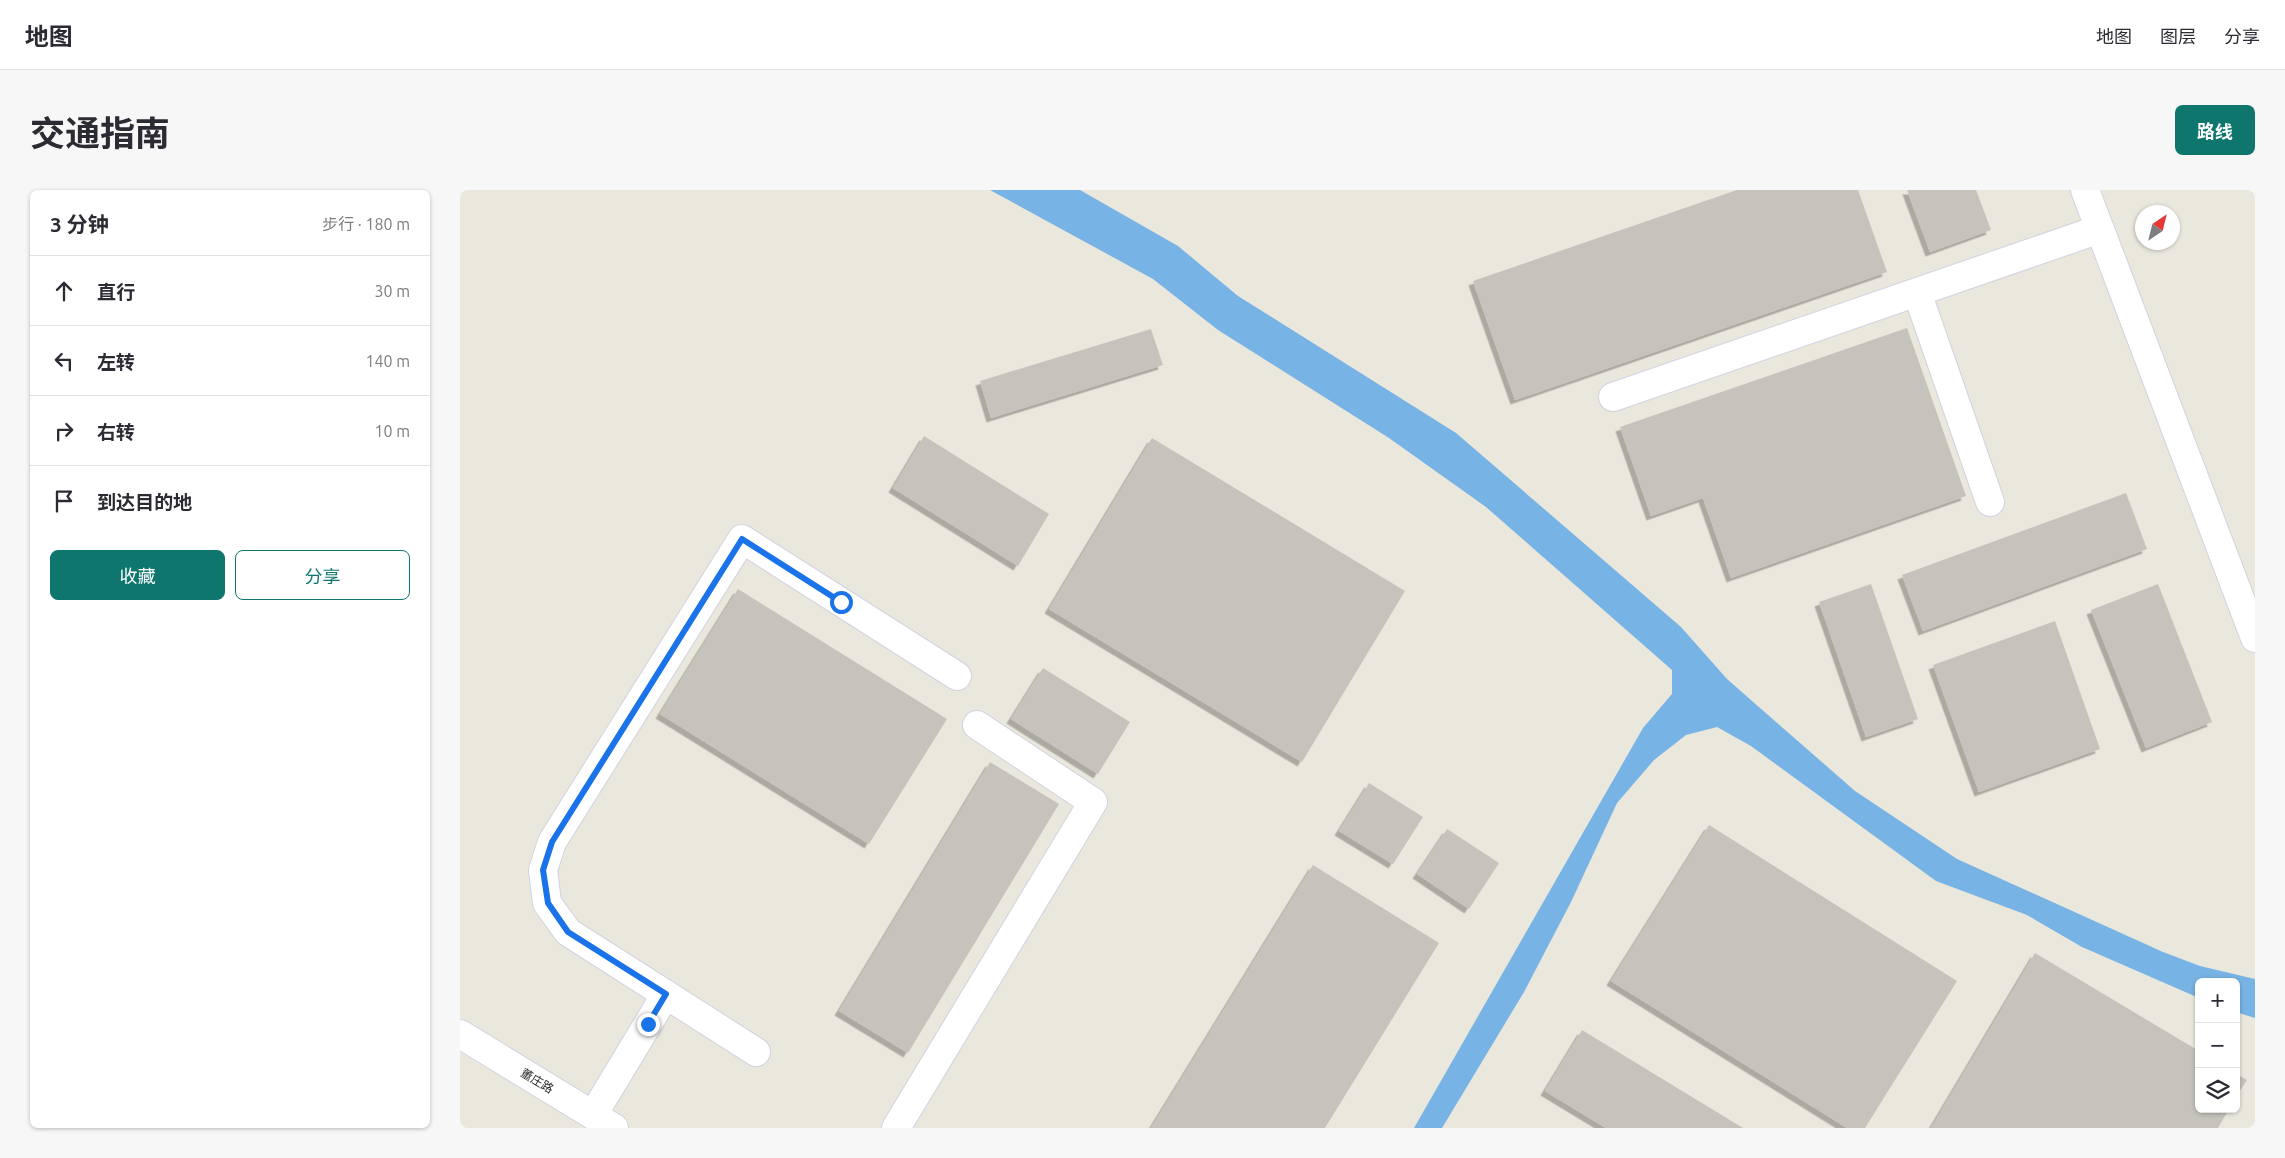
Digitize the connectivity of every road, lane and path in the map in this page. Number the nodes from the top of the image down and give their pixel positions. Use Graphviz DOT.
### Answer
graph roads {
  1 [pos="2085,190"];
  2 [pos="2100,230"];
  3 [pos="1917,292"];
  4 [pos="1613,397"];
  5 [pos="1990,502"];
  6 [pos="2255,638"];
  7 [pos="957,676"];
  8 [pos="977,725"];
  9 [pos="666,994"];
  10 [pos="460,1034"];
  11 [pos="756,1052"];
  12 [pos="603,1122"];
  13 [pos="896,1128"];
  1 -- 2 [label="street"];
  2 -- 3 [label="street"];
  2 -- 6 [label="street"];
  3 -- 4 [label="street"];
  3 -- 5 [label="street"];
  7 -- 9 [label="street"];
  8 -- 13 [label="street"];
  9 -- 11 [label="street"];
  9 -- 12 [label="street"];
  10 -- 12 [label="street, 董庄路"];
}
